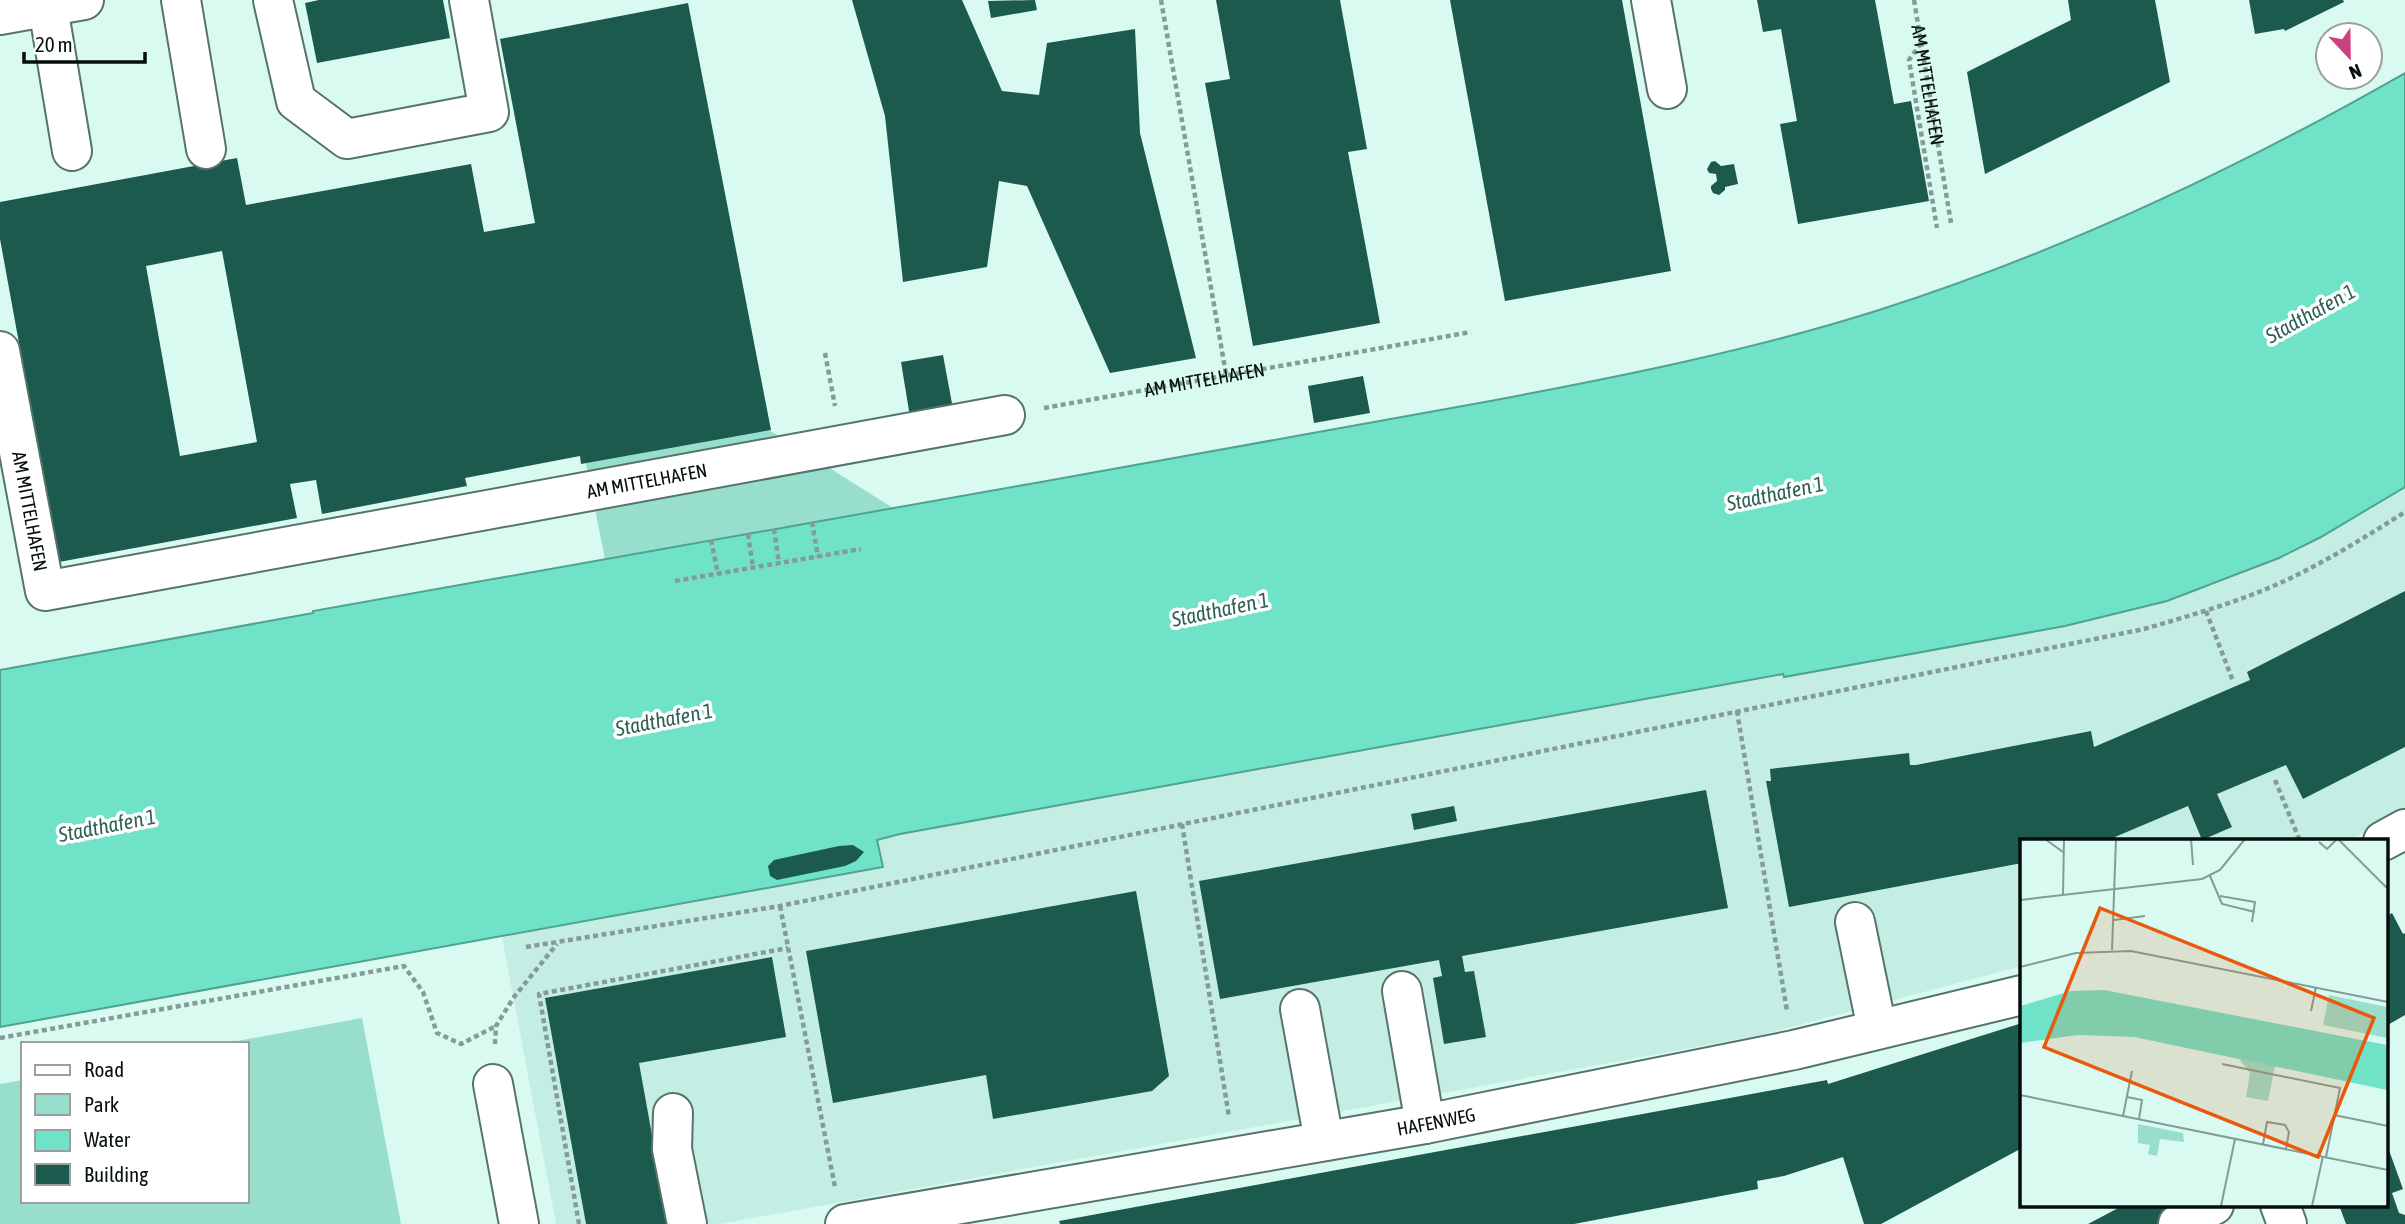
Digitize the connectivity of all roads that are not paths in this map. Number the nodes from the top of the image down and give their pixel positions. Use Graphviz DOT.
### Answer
graph roads {
  1 [pos="181,0"];
  2 [pos="274,0"];
  3 [pos="469,0"];
  4 [pos="1651,0"];
  5 [pos="66,3"];
  6 [pos="0,15"];
  7 [pos="1667,89"];
  8 [pos="206,149"];
  9 [pos="72,151"];
  10 [pos="1,364"];
  11 [pos="1005,415"];
  12 [pos="2405,829"];
  13 [pos="2387,839"];
  14 [pos="1855,922"];
  15 [pos="1402,991"];
  16 [pos="2020,995"];
  17 [pos="1300,1009"];
  18 [pos="1877,1030"];
  19 [pos="493,1084"];
  20 [pos="673,1113"];
  21 [pos="1425,1124"];
  22 [pos="1324,1141"];
  23 [pos="2212,1206"];
  24 [pos="2280,1206"];
  25 [pos="841,1210"];
  26 [pos="519,1224"];
  27 [pos="687,1224"];
  28 [pos="2178,1224"];
  29 [pos="2287,1224"];
  1 -- 8 [label="street"];
  2 -- 3 [label="street"];
  4 -- 7 [label="street"];
  5 -- 6 [label="street"];
  5 -- 9 [label="street"];
  10 -- 11 [label="street, AM MITTELHAFEN"];
  12 -- 13 [label="street"];
  14 -- 18 [label="street"];
  15 -- 21 [label="street"];
  16 -- 18 [label="street, HAFENWEG"];
  17 -- 22 [label="street"];
  18 -- 21 [label="street, HAFENWEG"];
  19 -- 26 [label="street"];
  20 -- 27 [label="street"];
  21 -- 22 [label="street, HAFENWEG"];
  22 -- 25 [label="street, HAFENWEG"];
  23 -- 28 [label="street"];
  24 -- 29 [label="street"];
}
